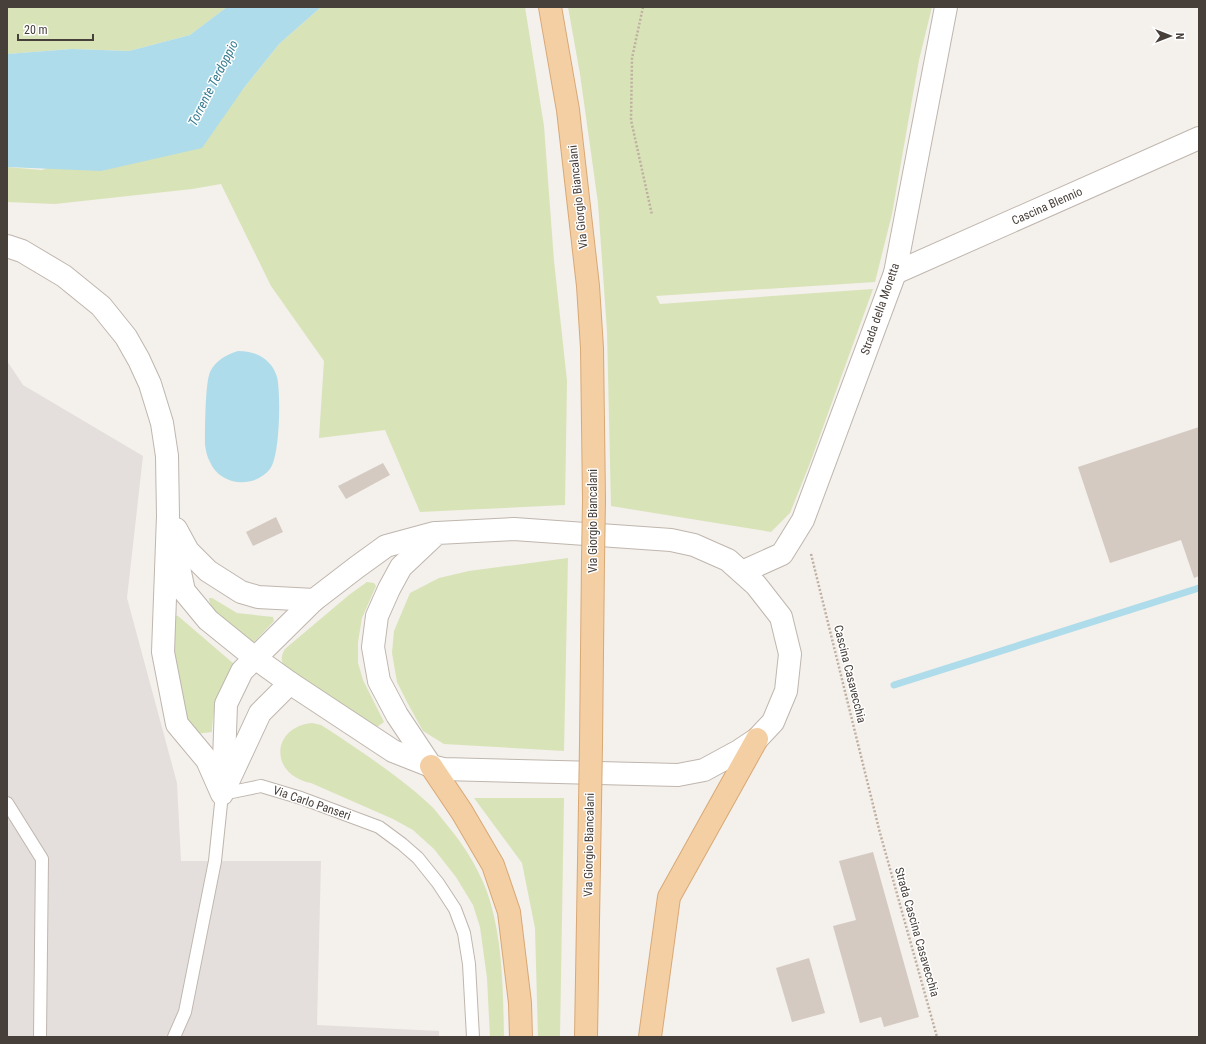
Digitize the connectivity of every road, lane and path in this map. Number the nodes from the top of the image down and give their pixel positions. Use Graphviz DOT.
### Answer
graph roads {
  1 [pos="550,7"];
  2 [pos="643,7"];
  3 [pos="946,7"];
  4 [pos="1199,138"];
  5 [pos="652,215"];
  6 [pos="7,246"];
  7 [pos="895,274"];
  8 [pos="168,516"];
  9 [pos="803,520"];
  10 [pos="437,533"];
  11 [pos="742,572"];
  12 [pos="314,600"];
  13 [pos="255,658"];
  14 [pos="290,683"];
  15 [pos="757,739"];
  16 [pos="431,766"];
  17 [pos="222,794"];
  18 [pos="7,803"];
  19 [pos="880,833"];
  20 [pos="40,1037"];
  21 [pos="174,1037"];
  22 [pos="473,1037"];
  23 [pos="521,1037"];
  24 [pos="586,1037"];
  25 [pos="650,1037"];
  26 [pos="937,1037"];
  1 -- 24 [label="main road, Via Giorgio Biancalani, bridge"];
  2 -- 5 [label="path"];
  3 -- 7 [label="street, Strada della Moretta"];
  4 -- 7 [label="street, Cascina Blennio"];
  6 -- 8 [label="street"];
  7 -- 9 [label="street, Strada della Moretta"];
  8 -- 12 [label="street"];
  8 -- 13 [label="street"];
  8 -- 17 [label="street"];
  9 -- 11 [label="street, Strada della Moretta"];
  9 -- 19 [label="path, Cascina Casavecchia"];
  10 -- 11 [label="street"];
  10 -- 12 [label="street"];
  10 -- 16 [label="street"];
  11 -- 15 [label="street"];
  12 -- 13 [label="street"];
  13 -- 14 [label="street"];
  13 -- 17 [label="street"];
  14 -- 16 [label="street"];
  14 -- 17 [label="street"];
  15 -- 16 [label="street"];
  15 -- 25 [label="main road"];
  16 -- 23 [label="main road"];
  17 -- 21 [label="lane"];
  17 -- 22 [label="lane, Via Carlo Panseri"];
  18 -- 20 [label="lane"];
  19 -- 26 [label="path, Strada Cascina Casavecchia"];
}
